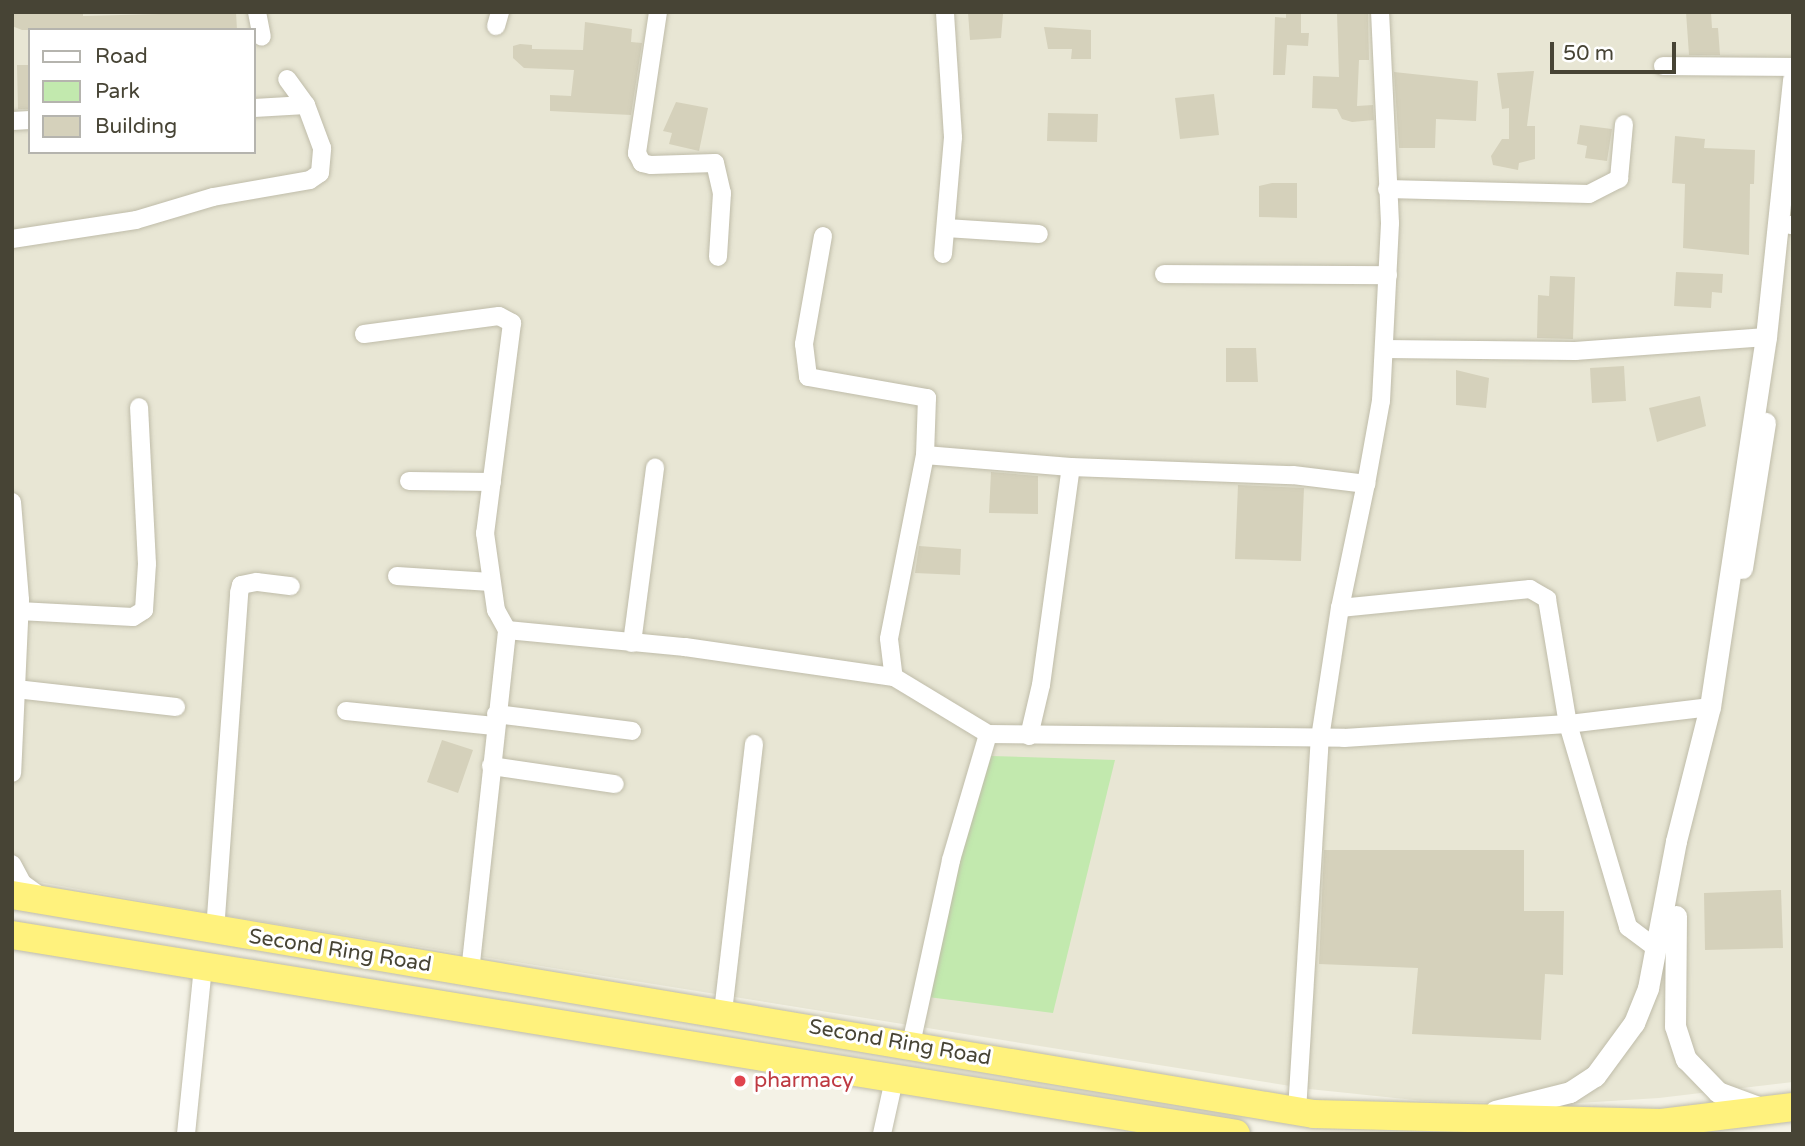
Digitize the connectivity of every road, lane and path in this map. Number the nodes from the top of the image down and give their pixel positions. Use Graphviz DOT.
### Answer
graph roads {
  1 [pos="257,12"];
  2 [pos="658,12"];
  3 [pos="945,12"];
  4 [pos="1380,12"];
  5 [pos="262,37"];
  6 [pos="1663,66"];
  7 [pos="1793,66"];
  8 [pos="287,79"];
  9 [pos="1793,79"];
  10 [pos="306,105"];
  11 [pos="256,108"];
  12 [pos="1624,124"];
  13 [pos="1387,189"];
  14 [pos="1793,203"];
  15 [pos="1791,225"];
  16 [pos="946,228"];
  17 [pos="1039,234"];
  18 [pos="823,236"];
  19 [pos="12,239"];
  20 [pos="943,254"];
  21 [pos="718,257"];
  22 [pos="1164,274"];
  23 [pos="1388,275"];
  24 [pos="364,334"];
  25 [pos="1766,337"];
  26 [pos="1384,349"];
  27 [pos="139,407"];
  28 [pos="925,455"];
  29 [pos="1071,467"];
  30 [pos="655,468"];
  31 [pos="409,481"];
  32 [pos="492,482"];
  33 [pos="1366,484"];
  34 [pos="12,502"];
  35 [pos="397,576"];
  36 [pos="491,582"];
  37 [pos="291,586"];
  38 [pos="1340,608"];
  39 [pos="19,611"];
  40 [pos="507,630"];
  41 [pos="632,643"];
  42 [pos="894,677"];
  43 [pos="16,690"];
  44 [pos="176,707"];
  45 [pos="1710,707"];
  46 [pos="346,711"];
  47 [pos="495,720"];
  48 [pos="1568,724"];
  49 [pos="632,731"];
  50 [pos="988,734"];
  51 [pos="1029,736"];
  52 [pos="1320,738"];
  53 [pos="754,744"];
  54 [pos="491,766"];
  55 [pos="12,773"];
  56 [pos="615,784"];
  57 [pos="12,864"];
  58 [pos="12,895"];
  59 [pos="46,902"];
  60 [pos="215,931"];
  61 [pos="12,935"];
  62 [pos="1657,949"];
  63 [pos="203,967"];
  64 [pos="470,972"];
  65 [pos="723,1012"];
  66 [pos="911,1044"];
  67 [pos="894,1080"];
  68 [pos="1781,1109"];
  69 [pos="1297,1111"];
  70 [pos="1452,1117"];
  71 [pos="186,1134"];
  72 [pos="882,1134"];
  73 [pos="1236,1134"];
  1 -- 5 [label="street"];
  2 -- 21 [label="street"];
  3 -- 16 [label="street"];
  4 -- 13 [label="street"];
  6 -- 7 [label="street"];
  8 -- 10 [label="street"];
  9 -- 25 [label="street"];
  10 -- 11 [label="street"];
  10 -- 19 [label="street"];
  12 -- 13 [label="street"];
  13 -- 23 [label="street"];
  14 -- 15 [label="street"];
  15 -- 68 [label="street"];
  16 -- 17 [label="street"];
  16 -- 20 [label="street"];
  18 -- 28 [label="street"];
  22 -- 23 [label="street"];
  23 -- 26 [label="street"];
  24 -- 32 [label="street"];
  25 -- 26 [label="street"];
  25 -- 45 [label="street"];
  26 -- 33 [label="street"];
  27 -- 39 [label="street"];
  28 -- 29 [label="street"];
  28 -- 42 [label="street"];
  29 -- 33 [label="street"];
  29 -- 51 [label="street"];
  30 -- 41 [label="street"];
  31 -- 32 [label="street"];
  32 -- 36 [label="street"];
  33 -- 38 [label="street"];
  34 -- 39 [label="street"];
  35 -- 36 [label="street"];
  36 -- 40 [label="street"];
  37 -- 60 [label="street"];
  38 -- 48 [label="street"];
  38 -- 52 [label="street"];
  39 -- 43 [label="street"];
  40 -- 41 [label="street"];
  40 -- 47 [label="street"];
  41 -- 42 [label="street"];
  42 -- 50 [label="street"];
  43 -- 44 [label="street"];
  43 -- 55 [label="street"];
  45 -- 48 [label="street"];
  45 -- 62 [label="street"];
  46 -- 47 [label="street"];
  47 -- 49 [label="street"];
  47 -- 54 [label="street"];
  48 -- 52 [label="street"];
  48 -- 62 [label="street"];
  50 -- 51 [label="street"];
  50 -- 66 [label="street"];
  51 -- 52 [label="street"];
  52 -- 69 [label="street"];
  53 -- 65 [label="street"];
  54 -- 56 [label="street"];
  54 -- 64 [label="street"];
  57 -- 59 [label="street"];
  58 -- 59 [label="highway, Second Ring Road"];
  59 -- 60 [label="highway, Second Ring Road"];
  60 -- 64 [label="highway, Second Ring Road"];
  61 -- 63 [label="highway, Second Ring Road"];
  62 -- 70 [label="street"];
  63 -- 67 [label="highway, Second Ring Road"];
  63 -- 71 [label="street"];
  64 -- 65 [label="highway, Second Ring Road"];
  65 -- 66 [label="highway, Second Ring Road"];
  66 -- 69 [label="highway, Second Ring Road"];
  67 -- 72 [label="street"];
  67 -- 73 [label="highway, Second Ring Road"];
  68 -- 70 [label="highway, Second Ring Road"];
  69 -- 70 [label="highway, Second Ring Road"];
}
